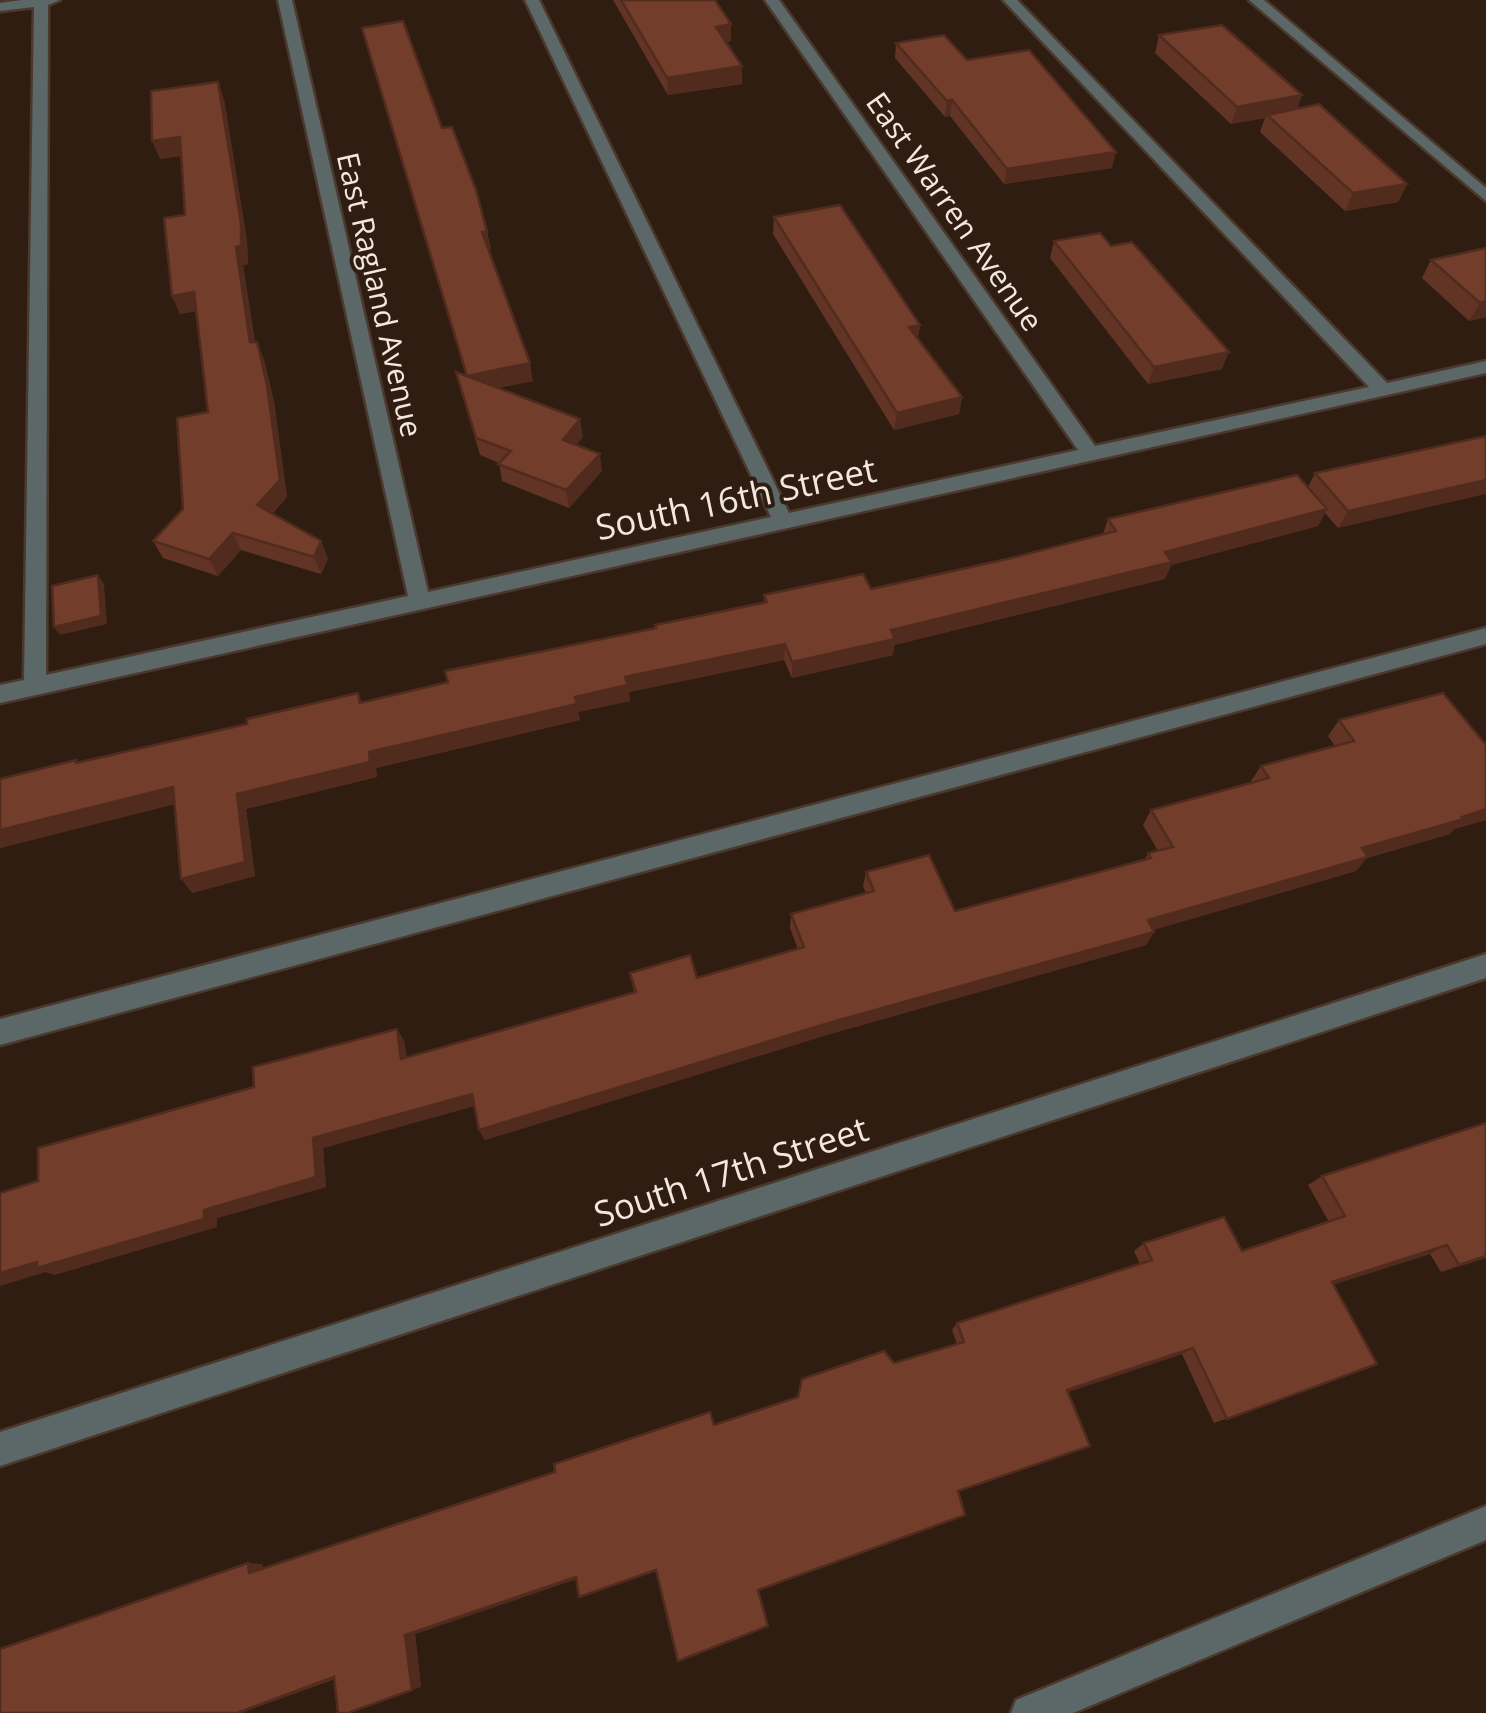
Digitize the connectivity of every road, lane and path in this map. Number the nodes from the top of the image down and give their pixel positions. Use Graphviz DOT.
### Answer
graph roads {
  1 [pos="285,0"];
  2 [pos="532,0"];
  3 [pos="772,0"];
  4 [pos="1010,0"];
  5 [pos="1256,0"];
  6 [pos="48,1"];
  7 [pos="0,7"];
  8 [pos="1486,196"];
  9 [pos="1486,367"];
  10 [pos="1382,390"];
  11 [pos="1091,455"];
  12 [pos="784,522"];
  13 [pos="420,602"];
  14 [pos="1486,636"];
  15 [pos="35,686"];
  16 [pos="0,694"];
  17 [pos="1486,966"];
  18 [pos="0,1032"];
  19 [pos="0,1448"];
  20 [pos="1486,1524"];
  21 [pos="1029,1713"];
  1 -- 13 [label="street, East Ragland Avenue"];
  2 -- 12 [label="street"];
  3 -- 11 [label="street, East Warren Avenue"];
  4 -- 10 [label="street"];
  5 -- 8 [label="street"];
  6 -- 7 [label="street"];
  6 -- 15 [label="street"];
  9 -- 10 [label="street, South 16th Street"];
  10 -- 11 [label="street, South 16th Street"];
  11 -- 12 [label="street, South 16th Street"];
  12 -- 13 [label="street, South 16th Street"];
  13 -- 15 [label="street, South 16th Street"];
  14 -- 18 [label="street"];
  15 -- 16 [label="street, South 16th Street"];
  17 -- 19 [label="street, South 17th Street"];
  20 -- 21 [label="street"];
}
